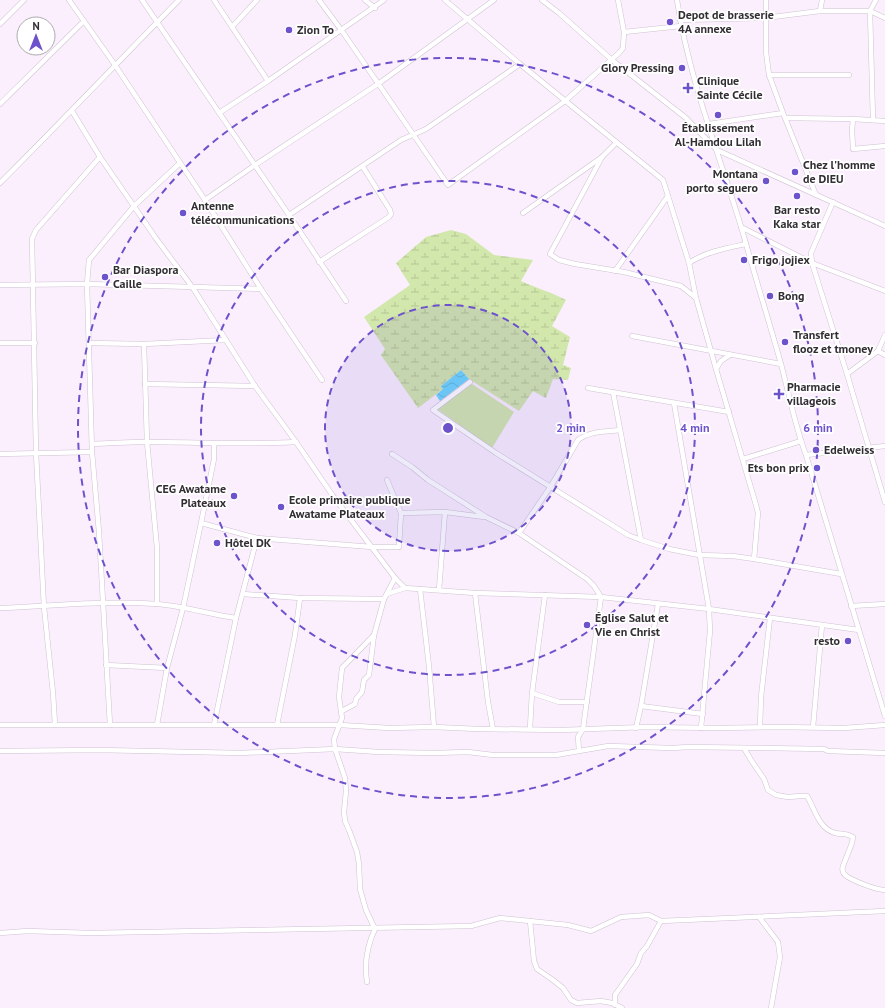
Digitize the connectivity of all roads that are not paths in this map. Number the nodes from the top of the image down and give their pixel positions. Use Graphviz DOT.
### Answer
graph roads {
  1 [pos="24,0"];
  2 [pos="69,0"];
  3 [pos="142,0"];
  4 [pos="179,0"];
  5 [pos="214,0"];
  6 [pos="257,0"];
  7 [pos="319,0"];
  8 [pos="364,0"];
  9 [pos="384,0"];
  10 [pos="445,0"];
  11 [pos="494,0"];
  12 [pos="542,0"];
  13 [pos="618,0"];
  14 [pos="677,0"];
  15 [pos="766,0"];
  16 [pos="822,0"];
  17 [pos="876,0"];
  18 [pos="375,8"];
  19 [pos="820,12"];
  20 [pos="870,12"];
  21 [pos="765,18"];
  22 [pos="885,18"];
  23 [pos="467,19"];
  24 [pos="680,20"];
  25 [pos="84,21"];
  26 [pos="157,22"];
  27 [pos="0,24"];
  28 [pos="681,26"];
  29 [pos="232,27"];
  30 [pos="342,31"];
  31 [pos="624,32"];
  32 [pos="612,60"];
  33 [pos="520,64"];
  34 [pos="115,65"];
  35 [pos="769,75"];
  36 [pos="849,75"];
  37 [pos="268,81"];
  38 [pos="378,84"];
  39 [pos="565,101"];
  40 [pos="0,104"];
  41 [pos="72,112"];
  42 [pos="219,113"];
  43 [pos="783,113"];
  44 [pos="786,118"];
  45 [pos="853,119"];
  46 [pos="873,120"];
  47 [pos="885,121"];
  48 [pos="709,124"];
  49 [pos="413,135"];
  50 [pos="616,143"];
  51 [pos="885,146"];
  52 [pos="717,150"];
  53 [pos="100,157"];
  54 [pos="602,157"];
  55 [pos="180,163"];
  56 [pos="255,165"];
  57 [pos="363,167"];
  58 [pos="0,183"];
  59 [pos="816,195"];
  60 [pos="668,196"];
  61 [pos="205,200"];
  62 [pos="832,202"];
  63 [pos="134,206"];
  64 [pos="523,213"];
  65 [pos="289,215"];
  66 [pos="885,226"];
  67 [pos="741,227"];
  68 [pos="746,244"];
  69 [pos="319,262"];
  70 [pos="689,263"];
  71 [pos="812,263"];
  72 [pos="615,271"];
  73 [pos="87,284"];
  74 [pos="0,285"];
  75 [pos="33,285"];
  76 [pos="193,288"];
  77 [pos="261,289"];
  78 [pos="885,291"];
  79 [pos="696,298"];
  80 [pos="346,301"];
  81 [pos="885,335"];
  82 [pos="632,336"];
  83 [pos="226,340"];
  84 [pos="0,343"];
  85 [pos="35,343"];
  86 [pos="89,343"];
  87 [pos="144,344"];
  88 [pos="878,351"];
  89 [pos="711,352"];
  90 [pos="730,355"];
  91 [pos="885,355"];
  92 [pos="781,364"];
  93 [pos="716,369"];
  94 [pos="847,374"];
  95 [pos="322,380"];
  96 [pos="470,382"];
  97 [pos="146,384"];
  98 [pos="255,386"];
  99 [pos="588,388"];
  100 [pos="613,392"];
  101 [pos="674,403"];
  102 [pos="729,412"];
  103 [pos="620,430"];
  104 [pos="801,441"];
  105 [pos="147,442"];
  106 [pos="296,442"];
  107 [pos="92,444"];
  108 [pos="214,444"];
  109 [pos="885,446"];
  110 [pos="869,448"];
  111 [pos="92,452"];
  112 [pos="0,454"];
  113 [pos="36,454"];
  114 [pos="392,454"];
  115 [pos="806,455"];
  116 [pos="743,459"];
  117 [pos="387,480"];
  118 [pos="551,486"];
  119 [pos="885,502"];
  120 [pos="445,512"];
  121 [pos="401,513"];
  122 [pos="486,517"];
  123 [pos="201,523"];
  124 [pos="519,533"];
  125 [pos="257,538"];
  126 [pos="640,540"];
  127 [pos="372,547"];
  128 [pos="699,555"];
  129 [pos="754,559"];
  130 [pos="842,574"];
  131 [pos="396,578"];
  132 [pos="405,588"];
  133 [pos="420,589"];
  134 [pos="439,590"];
  135 [pos="475,593"];
  136 [pos="243,594"];
  137 [pos="387,594"];
  138 [pos="545,595"];
  139 [pos="601,597"];
  140 [pos="300,598"];
  141 [pos="384,599"];
  142 [pos="103,604"];
  143 [pos="157,604"];
  144 [pos="658,604"];
  145 [pos="885,604"];
  146 [pos="44,606"];
  147 [pos="851,606"];
  148 [pos="0,608"];
  149 [pos="183,608"];
  150 [pos="709,609"];
  151 [pos="236,618"];
  152 [pos="770,618"];
  153 [pos="822,625"];
  154 [pos="859,630"];
  155 [pos="374,635"];
  156 [pos="106,665"];
  157 [pos="167,668"];
  158 [pos="532,693"];
  159 [pos="587,702"];
  160 [pos="641,706"];
  161 [pos="342,711"];
  162 [pos="703,714"];
  163 [pos="885,716"];
  164 [pos="0,725"];
  165 [pos="55,725"];
  166 [pos="110,725"];
  167 [pos="157,725"];
  168 [pos="214,725"];
  169 [pos="277,725"];
  170 [pos="340,725"];
  171 [pos="885,725"];
  172 [pos="434,727"];
  173 [pos="760,727"];
  174 [pos="530,728"];
  175 [pos="636,728"];
  176 [pos="701,728"];
  177 [pos="813,728"];
  178 [pos="494,729"];
  179 [pos="583,729"];
  180 [pos="335,748"];
  181 [pos="744,748"];
  182 [pos="0,751"];
  183 [pos="579,751"];
  184 [pos="885,753"];
  185 [pos="885,890"];
  186 [pos="885,911"];
  187 [pos="759,917"];
  188 [pos="530,921"];
  189 [pos="661,922"];
  190 [pos="375,929"];
  191 [pos="0,933"];
  192 [pos="367,982"];
  193 [pos="615,1004"];
  194 [pos="622,1008"];
  195 [pos="771,1008"];
  1 -- 27 [label="street"];
  2 -- 25 [label="street"];
  3 -- 26 [label="street"];
  4 -- 26 [label="street"];
  5 -- 29 [label="street"];
  6 -- 29 [label="street"];
  7 -- 30 [label="street"];
  8 -- 18 [label="street"];
  9 -- 18 [label="street"];
  10 -- 23 [label="street"];
  11 -- 23 [label="street"];
  12 -- 32 [label="street"];
  13 -- 31 [label="street"];
  14 -- 24 [label="street"];
  15 -- 21 [label="street"];
  16 -- 19 [label="street"];
  17 -- 20 [label="street"];
  18 -- 30 [label="street"];
  19 -- 20 [label="street"];
  19 -- 21 [label="street"];
  20 -- 22 [label="street"];
  20 -- 46 [label="street"];
  21 -- 24 [label="street"];
  21 -- 35 [label="street"];
  23 -- 33 [label="street"];
  23 -- 38 [label="street"];
  24 -- 28 [label="street"];
  25 -- 34 [label="street"];
  25 -- 40 [label="street"];
  26 -- 34 [label="street"];
  26 -- 42 [label="street"];
  28 -- 31 [label="street"];
  28 -- 48 [label="street"];
  29 -- 37 [label="street"];
  30 -- 37 [label="street"];
  30 -- 38 [label="street"];
  31 -- 32 [label="street"];
  32 -- 39 [label="street"];
  32 -- 52 [label="street"];
  33 -- 39 [label="street"];
  33 -- 49 [label="street"];
  34 -- 41 [label="street"];
  34 -- 55 [label="street"];
  35 -- 36 [label="street"];
  35 -- 43 [label="street"];
  37 -- 42 [label="street"];
  38 -- 49 [label="street"];
  38 -- 56 [label="street"];
  39 -- 49 [label="street"];
  39 -- 50 [label="street"];
  41 -- 53 [label="street"];
  41 -- 58 [label="street"];
  42 -- 56 [label="street"];
  43 -- 44 [label="street"];
  43 -- 48 [label="street"];
  44 -- 45 [label="street"];
  44 -- 59 [label="street"];
  45 -- 46 [label="street"];
  45 -- 51 [label="street"];
  46 -- 47 [label="street"];
  48 -- 52 [label="street"];
  49 -- 57 [label="street"];
  50 -- 54 [label="street"];
  50 -- 60 [label="street"];
  52 -- 59 [label="street"];
  52 -- 67 [label="street"];
  53 -- 63 [label="street"];
  53 -- 75 [label="street"];
  54 -- 64 [label="street"];
  54 -- 72 [label="street"];
  55 -- 61 [label="street"];
  55 -- 63 [label="street"];
  56 -- 61 [label="street"];
  56 -- 65 [label="street"];
  57 -- 65 [label="street"];
  57 -- 69 [label="street"];
  59 -- 62 [label="street"];
  60 -- 70 [label="street"];
  60 -- 72 [label="street"];
  61 -- 77 [label="street"];
  62 -- 66 [label="street"];
  62 -- 71 [label="street"];
  63 -- 73 [label="street"];
  63 -- 76 [label="street"];
  65 -- 69 [label="street"];
  67 -- 68 [label="street"];
  67 -- 71 [label="street"];
  68 -- 70 [label="street"];
  68 -- 92 [label="street"];
  69 -- 80 [label="street"];
  70 -- 79 [label="street"];
  71 -- 78 [label="street"];
  71 -- 94 [label="street"];
  72 -- 79 [label="street"];
  73 -- 75 [label="street"];
  73 -- 76 [label="street"];
  73 -- 86 [label="street"];
  74 -- 75 [label="street"];
  75 -- 85 [label="street"];
  76 -- 77 [label="street"];
  76 -- 83 [label="street"];
  77 -- 95 [label="street"];
  79 -- 89 [label="street"];
  81 -- 88 [label="street"];
  82 -- 89 [label="street"];
  83 -- 87 [label="street"];
  83 -- 98 [label="street"];
  84 -- 85 [label="street"];
  85 -- 113 [label="street"];
  86 -- 87 [label="street"];
  86 -- 107 [label="street"];
  87 -- 97 [label="street"];
  88 -- 91 [label="street"];
  88 -- 94 [label="street"];
  89 -- 90 [label="street"];
  89 -- 93 [label="street"];
  90 -- 92 [label="street"];
  90 -- 93 [label="street"];
  92 -- 104 [label="street"];
  93 -- 102 [label="street"];
  94 -- 110 [label="street"];
  96 -- 118 [label="street"];
  97 -- 98 [label="street"];
  97 -- 105 [label="street"];
  98 -- 106 [label="street"];
  99 -- 100 [label="street"];
  100 -- 101 [label="street"];
  100 -- 103 [label="street"];
  101 -- 102 [label="street"];
  101 -- 128 [label="street"];
  102 -- 116 [label="street"];
  103 -- 118 [label="street"];
  103 -- 126 [label="street"];
  104 -- 115 [label="street"];
  104 -- 116 [label="street"];
  105 -- 107 [label="street"];
  105 -- 108 [label="street"];
  105 -- 143 [label="street"];
  106 -- 108 [label="street"];
  106 -- 127 [label="street"];
  107 -- 111 [label="street"];
  108 -- 123 [label="street"];
  109 -- 110 [label="street"];
  110 -- 115 [label="street"];
  110 -- 119 [label="street"];
  111 -- 113 [label="street"];
  111 -- 142 [label="street"];
  112 -- 113 [label="street"];
  113 -- 146 [label="street"];
  114 -- 122 [label="street"];
  115 -- 130 [label="street"];
  116 -- 129 [label="street"];
  117 -- 121 [label="street"];
  118 -- 124 [label="street"];
  118 -- 126 [label="street"];
  120 -- 121 [label="street"];
  120 -- 122 [label="street"];
  120 -- 134 [label="street"];
  121 -- 127 [label="street"];
  122 -- 124 [label="street"];
  123 -- 125 [label="street"];
  123 -- 149 [label="street"];
  124 -- 139 [label="street"];
  125 -- 127 [label="street"];
  125 -- 136 [label="street"];
  126 -- 128 [label="street"];
  127 -- 131 [label="street"];
  128 -- 129 [label="street"];
  128 -- 150 [label="street"];
  129 -- 130 [label="street"];
  130 -- 147 [label="street"];
  131 -- 132 [label="street"];
  131 -- 137 [label="street"];
  132 -- 133 [label="street"];
  132 -- 137 [label="street"];
  133 -- 134 [label="street"];
  133 -- 172 [label="street"];
  134 -- 135 [label="street"];
  135 -- 138 [label="street"];
  135 -- 178 [label="street"];
  136 -- 140 [label="street"];
  136 -- 151 [label="street"];
  137 -- 141 [label="street"];
  138 -- 139 [label="street"];
  138 -- 158 [label="street"];
  139 -- 144 [label="street"];
  139 -- 159 [label="street"];
  140 -- 141 [label="street"];
  140 -- 169 [label="street"];
  141 -- 155 [label="street"];
  142 -- 143 [label="street"];
  142 -- 146 [label="street"];
  142 -- 156 [label="street"];
  143 -- 149 [label="street"];
  144 -- 150 [label="street"];
  144 -- 160 [label="street"];
  145 -- 147 [label="street"];
  146 -- 148 [label="street"];
  146 -- 165 [label="street"];
  147 -- 154 [label="street"];
  149 -- 151 [label="street"];
  149 -- 157 [label="street"];
  150 -- 152 [label="street"];
  150 -- 162 [label="street"];
  151 -- 168 [label="street"];
  152 -- 153 [label="street"];
  152 -- 173 [label="street"];
  153 -- 154 [label="street"];
  153 -- 177 [label="street"];
  154 -- 163 [label="street"];
  155 -- 161 [label="street"];
  155 -- 161 [label="street"];
  156 -- 157 [label="street"];
  156 -- 166 [label="street"];
  157 -- 167 [label="street"];
  158 -- 159 [label="street"];
  158 -- 174 [label="street"];
  159 -- 179 [label="street"];
  160 -- 162 [label="street"];
  160 -- 175 [label="street"];
  161 -- 170 [label="street"];
  162 -- 176 [label="street"];
  164 -- 165 [label="street"];
  165 -- 166 [label="street"];
  166 -- 167 [label="street"];
  167 -- 168 [label="street"];
  168 -- 169 [label="street"];
  169 -- 170 [label="street"];
  170 -- 172 [label="street"];
  170 -- 180 [label="street"];
  171 -- 177 [label="street"];
  172 -- 178 [label="street"];
  173 -- 176 [label="street"];
  173 -- 177 [label="street"];
  174 -- 178 [label="street"];
  174 -- 179 [label="street"];
  175 -- 176 [label="street"];
  175 -- 179 [label="street"];
  179 -- 183 [label="street"];
  180 -- 182 [label="street"];
  180 -- 183 [label="street"];
  180 -- 190 [label="street"];
  181 -- 183 [label="street"];
  181 -- 184 [label="street"];
  181 -- 185 [label="street"];
  186 -- 187 [label="street"];
  187 -- 189 [label="street"];
  187 -- 195 [label="street"];
  188 -- 189 [label="street"];
  188 -- 190 [label="street"];
  188 -- 193 [label="street"];
  189 -- 193 [label="street"];
  190 -- 191 [label="street"];
  190 -- 192 [label="street"];
  193 -- 194 [label="street"];
}
